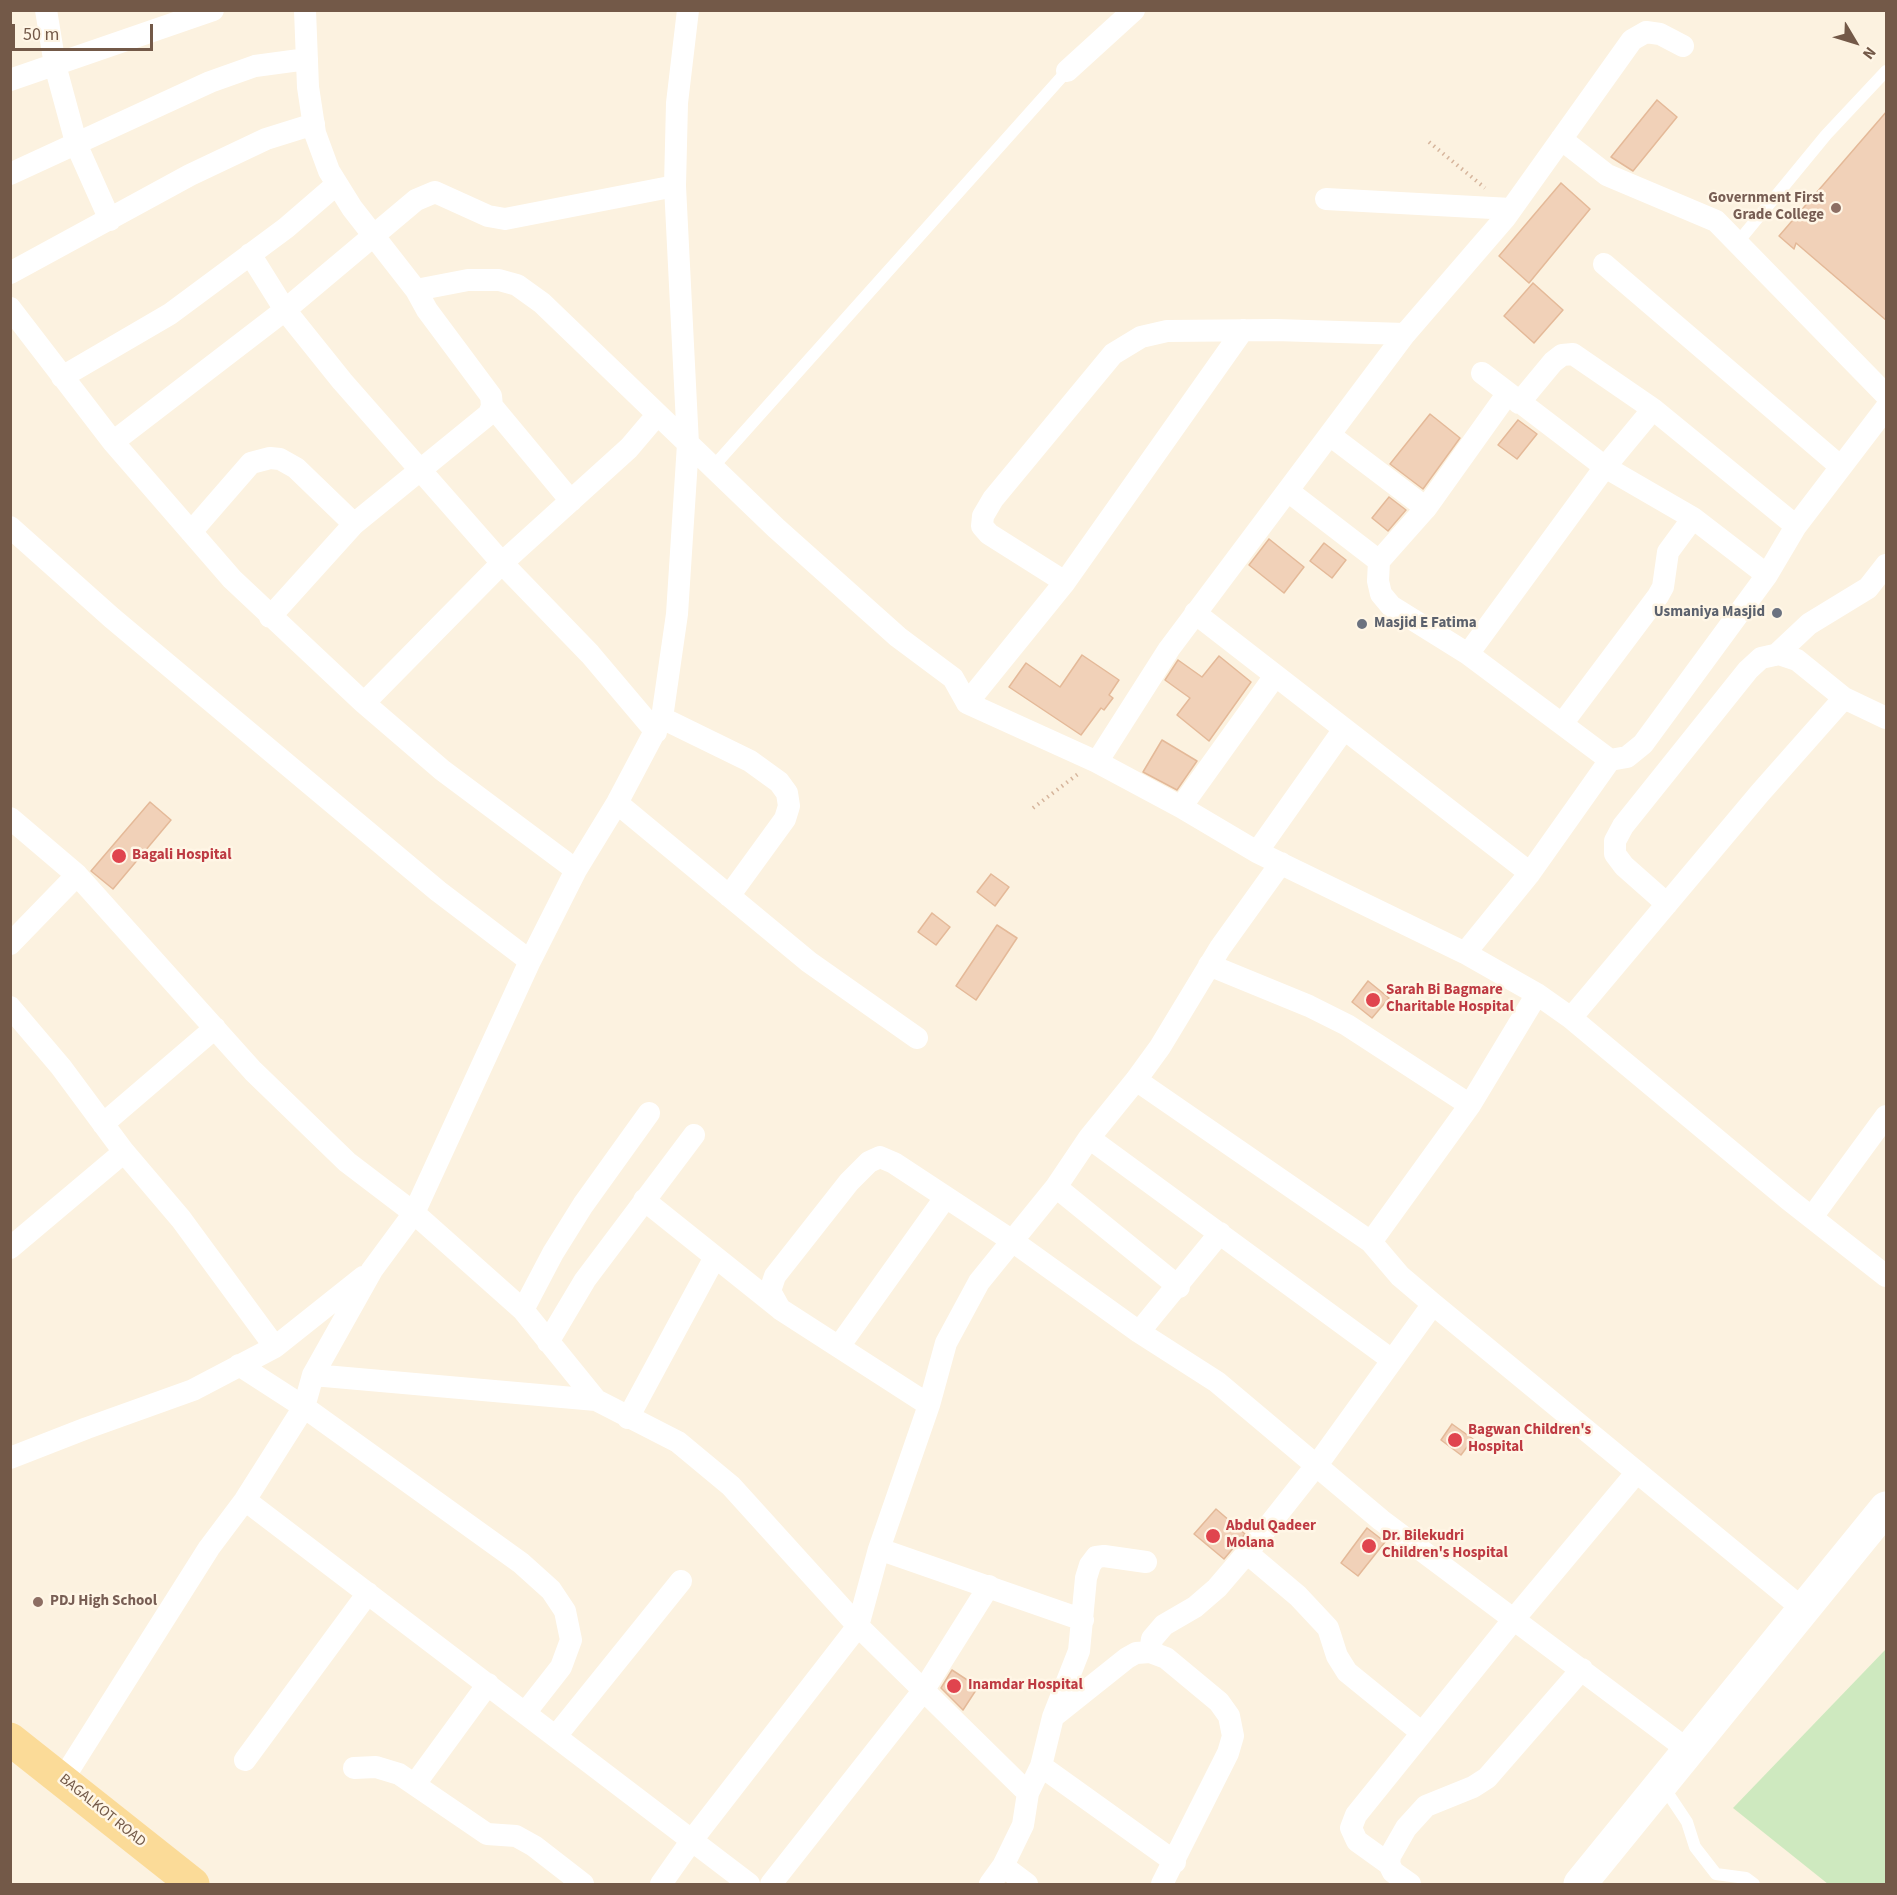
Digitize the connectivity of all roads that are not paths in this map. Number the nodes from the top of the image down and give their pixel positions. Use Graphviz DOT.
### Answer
graph roads {
  1 [pos="46,10"];
  2 [pos="213,10"];
  3 [pos="305,10"];
  4 [pos="688,10"];
  5 [pos="1134,10"];
  6 [pos="1683,46"];
  7 [pos="307,59"];
  8 [pos="55,65"];
  9 [pos="1068,71"];
  10 [pos="1887,71"];
  11 [pos="10,80"];
  12 [pos="314,124"];
  13 [pos="1561,139"];
  14 [pos="77,146"];
  15 [pos="10,174"];
  16 [pos="337,184"];
  17 [pos="675,186"];
  18 [pos="1326,199"];
  19 [pos="1511,209"];
  20 [pos="110,220"];
  21 [pos="375,236"];
  22 [pos="1738,242"];
  23 [pos="250,254"];
  24 [pos="1604,264"];
  25 [pos="10,273"];
  26 [pos="416,291"];
  27 [pos="10,309"];
  28 [pos="285,310"];
  29 [pos="1243,330"];
  30 [pos="1405,334"];
  31 [pos="1482,373"];
  32 [pos="62,377"];
  33 [pos="1887,395"];
  34 [pos="1513,398"];
  35 [pos="492,406"];
  36 [pos="1887,408"];
  37 [pos="1653,409"];
  38 [pos="657,415"];
  39 [pos="1331,436"];
  40 [pos="113,442"];
  41 [pos="688,444"];
  42 [pos="1605,467"];
  43 [pos="1840,467"];
  44 [pos="712,468"];
  45 [pos="420,469"];
  46 [pos="1288,491"];
  47 [pos="571,501"];
  48 [pos="1426,508"];
  49 [pos="1693,518"];
  50 [pos="354,524"];
  51 [pos="1796,525"];
  52 [pos="10,527"];
  53 [pos="191,532"];
  54 [pos="1379,561"];
  55 [pos="502,563"];
  56 [pos="1887,565"];
  57 [pos="1767,574"];
  58 [pos="1065,582"];
  59 [pos="1196,614"];
  60 [pos="270,616"];
  61 [pos="1468,654"];
  62 [pos="1776,655"];
  63 [pos="1275,676"];
  64 [pos="1844,698"];
  65 [pos="364,703"];
  66 [pos="967,703"];
  67 [pos="1887,718"];
  68 [pos="1562,724"];
  69 [pos="659,725"];
  70 [pos="1344,729"];
  71 [pos="1610,760"];
  72 [pos="1097,762"];
  73 [pos="617,803"];
  74 [pos="1181,807"];
  75 [pos="10,818"];
  76 [pos="1257,852"];
  77 [pos="1281,864"];
  78 [pos="576,870"];
  79 [pos="1530,873"];
  80 [pos="77,874"];
  81 [pos="729,896"];
  82 [pos="1667,904"];
  83 [pos="10,944"];
  84 [pos="1466,953"];
  85 [pos="530,961"];
  86 [pos="1209,965"];
  87 [pos="1537,994"];
  88 [pos="10,1007"];
  89 [pos="1572,1018"];
  90 [pos="215,1028"];
  91 [pos="917,1038"];
  92 [pos="1136,1080"];
  93 [pos="1470,1105"];
  94 [pos="649,1113"];
  95 [pos="1884,1123"];
  96 [pos="103,1124"];
  97 [pos="694,1135"];
  98 [pos="1089,1138"];
  99 [pos="124,1152"];
  100 [pos="1056,1187"];
  101 [pos="945,1198"];
  102 [pos="644,1200"];
  103 [pos="414,1213"];
  104 [pos="1812,1217"];
  105 [pos="1220,1233"];
  106 [pos="1011,1240"];
  107 [pos="1371,1242"];
  108 [pos="10,1248"];
  109 [pos="715,1257"];
  110 [pos="372,1270"];
  111 [pos="1887,1276"];
  112 [pos="1179,1287"];
  113 [pos="1433,1304"];
  114 [pos="780,1309"];
  115 [pos="523,1310"];
  116 [pos="1139,1332"];
  117 [pos="548,1342"];
  118 [pos="840,1346"];
  119 [pos="275,1347"];
  120 [pos="1392,1360"];
  121 [pos="239,1365"];
  122 [pos="313,1375"];
  123 [pos="596,1400"];
  124 [pos="930,1405"];
  125 [pos="304,1407"];
  126 [pos="628,1418"];
  127 [pos="10,1458"];
  128 [pos="1316,1465"];
  129 [pos="1637,1472"];
  130 [pos="245,1500"];
  131 [pos="1887,1508"];
  132 [pos="879,1549"];
  133 [pos="1247,1553"];
  134 [pos="1146,1562"];
  135 [pos="681,1581"];
  136 [pos="989,1586"];
  137 [pos="368,1593"];
  138 [pos="1803,1609"];
  139 [pos="1514,1619"];
  140 [pos="1083,1620"];
  141 [pos="858,1626"];
  142 [pos="1150,1652"];
  143 [pos="1582,1669"];
  144 [pos="488,1684"];
  145 [pos="923,1691"];
  146 [pos="525,1713"];
  147 [pos="1053,1717"];
  148 [pos="1422,1733"];
  149 [pos="556,1737"];
  150 [pos="10,1739"];
  151 [pos="1688,1750"];
  152 [pos="245,1760"];
  153 [pos="1041,1766"];
  154 [pos="354,1768"];
  155 [pos="63,1779"];
  156 [pos="1661,1783"];
  157 [pos="415,1784"];
  158 [pos="1028,1793"];
  159 [pos="692,1840"];
  160 [pos="1176,1862"];
  161 [pos="1389,1864"];
  162 [pos="997,1875"];
  163 [pos="194,1884"];
  164 [pos="583,1884"];
  165 [pos="661,1884"];
  166 [pos="749,1884"];
  167 [pos="771,1884"];
  168 [pos="1027,1884"];
  169 [pos="1162,1884"];
  170 [pos="1410,1884"];
  171 [pos="1580,1884"];
  172 [pos="1754,1884"];
  1 -- 8 [label="street"];
  2 -- 8 [label="street"];
  3 -- 7 [label="street"];
  4 -- 17 [label="street"];
  5 -- 9 [label="street"];
  6 -- 13 [label="street"];
  7 -- 12 [label="street"];
  7 -- 14 [label="street"];
  8 -- 11 [label="street"];
  8 -- 14 [label="street"];
  9 -- 44 [label="lane"];
  10 -- 22 [label="lane"];
  12 -- 16 [label="street"];
  12 -- 20 [label="street"];
  13 -- 19 [label="street"];
  13 -- 22 [label="street"];
  14 -- 15 [label="street"];
  14 -- 20 [label="street"];
  16 -- 21 [label="street"];
  16 -- 23 [label="street"];
  17 -- 21 [label="street"];
  17 -- 41 [label="street"];
  18 -- 19 [label="street"];
  19 -- 30 [label="street"];
  20 -- 25 [label="street"];
  21 -- 26 [label="street"];
  21 -- 28 [label="street"];
  22 -- 33 [label="street"];
  23 -- 28 [label="street"];
  23 -- 32 [label="street"];
  24 -- 43 [label="street"];
  26 -- 35 [label="street"];
  26 -- 38 [label="street"];
  27 -- 32 [label="street"];
  28 -- 40 [label="street"];
  28 -- 45 [label="street"];
  29 -- 30 [label="street"];
  29 -- 58 [label="street"];
  29 -- 58 [label="street"];
  30 -- 39 [label="street"];
  31 -- 34 [label="street"];
  32 -- 40 [label="street"];
  34 -- 37 [label="street"];
  34 -- 42 [label="street"];
  34 -- 48 [label="street"];
  35 -- 45 [label="street"];
  35 -- 47 [label="street"];
  36 -- 43 [label="street"];
  37 -- 42 [label="street"];
  37 -- 51 [label="street"];
  38 -- 41 [label="street"];
  38 -- 47 [label="street"];
  39 -- 46 [label="street"];
  39 -- 48 [label="street"];
  40 -- 53 [label="street"];
  41 -- 44 [label="street"];
  41 -- 69 [label="street"];
  42 -- 49 [label="street"];
  42 -- 61 [label="street"];
  43 -- 51 [label="street"];
  44 -- 66 [label="street"];
  45 -- 50 [label="street"];
  45 -- 55 [label="street"];
  46 -- 54 [label="street"];
  46 -- 59 [label="street"];
  47 -- 55 [label="street"];
  48 -- 54 [label="street"];
  49 -- 57 [label="street"];
  49 -- 68 [label="street"];
  50 -- 53 [label="street"];
  50 -- 60 [label="street"];
  51 -- 57 [label="street"];
  52 -- 85 [label="street"];
  53 -- 60 [label="street"];
  54 -- 61 [label="street"];
  55 -- 65 [label="street"];
  55 -- 69 [label="street"];
  56 -- 62 [label="street"];
  57 -- 71 [label="street"];
  58 -- 66 [label="street"];
  59 -- 63 [label="street"];
  59 -- 72 [label="street"];
  60 -- 65 [label="street"];
  61 -- 68 [label="street"];
  62 -- 64 [label="street"];
  62 -- 82 [label="street"];
  63 -- 70 [label="street"];
  63 -- 74 [label="street"];
  64 -- 67 [label="street"];
  64 -- 82 [label="street"];
  65 -- 78 [label="street"];
  66 -- 72 [label="street"];
  68 -- 71 [label="street"];
  69 -- 73 [label="street"];
  69 -- 81 [label="street"];
  70 -- 76 [label="street"];
  70 -- 79 [label="street"];
  71 -- 79 [label="street"];
  72 -- 74 [label="street"];
  73 -- 78 [label="street"];
  73 -- 81 [label="street"];
  74 -- 76 [label="street"];
  75 -- 80 [label="street"];
  76 -- 77 [label="street"];
  77 -- 84 [label="street"];
  77 -- 86 [label="street"];
  78 -- 85 [label="street"];
  79 -- 84 [label="street"];
  80 -- 83 [label="street"];
  80 -- 90 [label="street"];
  81 -- 91 [label="street"];
  82 -- 89 [label="street"];
  84 -- 87 [label="street"];
  85 -- 103 [label="street"];
  86 -- 92 [label="street"];
  86 -- 93 [label="street"];
  87 -- 89 [label="street"];
  87 -- 93 [label="street"];
  88 -- 96 [label="street"];
  89 -- 104 [label="street"];
  90 -- 96 [label="street"];
  90 -- 103 [label="street"];
  92 -- 98 [label="street"];
  92 -- 107 [label="street"];
  93 -- 107 [label="street"];
  94 -- 115 [label="street"];
  95 -- 104 [label="street"];
  96 -- 99 [label="street"];
  97 -- 102 [label="street"];
  98 -- 100 [label="street"];
  98 -- 105 [label="street"];
  99 -- 108 [label="street"];
  99 -- 119 [label="street"];
  100 -- 106 [label="street"];
  100 -- 112 [label="street"];
  101 -- 106 [label="street"];
  101 -- 114 [label="street"];
  101 -- 118 [label="street"];
  102 -- 109 [label="street"];
  102 -- 117 [label="street"];
  103 -- 110 [label="street"];
  103 -- 115 [label="street"];
  104 -- 111 [label="street"];
  105 -- 112 [label="street"];
  105 -- 120 [label="street"];
  106 -- 116 [label="street"];
  106 -- 124 [label="street"];
  107 -- 113 [label="street"];
  109 -- 114 [label="street"];
  109 -- 126 [label="street"];
  110 -- 119 [label="street"];
  110 -- 122 [label="street"];
  112 -- 116 [label="street"];
  113 -- 120 [label="street"];
  113 -- 129 [label="street"];
  114 -- 118 [label="street"];
  115 -- 117 [label="street"];
  116 -- 128 [label="street"];
  117 -- 123 [label="street"];
  118 -- 124 [label="street"];
  119 -- 121 [label="street"];
  120 -- 128 [label="street"];
  121 -- 125 [label="street"];
  121 -- 127 [label="street"];
  122 -- 123 [label="street"];
  122 -- 125 [label="street"];
  123 -- 126 [label="street"];
  124 -- 132 [label="street"];
  125 -- 130 [label="street"];
  125 -- 146 [label="street"];
  126 -- 141 [label="street"];
  128 -- 133 [label="street"];
  128 -- 139 [label="street"];
  129 -- 138 [label="street"];
  129 -- 139 [label="street"];
  130 -- 137 [label="street"];
  130 -- 155 [label="street"];
  131 -- 138 [label="street"];
  132 -- 136 [label="street"];
  132 -- 141 [label="street"];
  133 -- 142 [label="street"];
  133 -- 148 [label="street"];
  134 -- 140 [label="street"];
  135 -- 149 [label="street"];
  136 -- 140 [label="street"];
  136 -- 145 [label="street"];
  137 -- 144 [label="street"];
  137 -- 152 [label="street"];
  138 -- 151 [label="street"];
  139 -- 143 [label="street"];
  139 -- 148 [label="street"];
  140 -- 147 [label="street"];
  141 -- 145 [label="street"];
  141 -- 159 [label="street"];
  142 -- 147 [label="street"];
  142 -- 160 [label="street"];
  143 -- 151 [label="street"];
  143 -- 161 [label="street"];
  144 -- 146 [label="street"];
  144 -- 157 [label="street"];
  145 -- 158 [label="street"];
  145 -- 167 [label="street"];
  146 -- 149 [label="street"];
  147 -- 153 [label="street"];
  148 -- 161 [label="street"];
  149 -- 159 [label="street"];
  150 -- 155 [label="main road, BAGALKOT ROAD"];
  151 -- 156 [label="street"];
  153 -- 158 [label="street"];
  153 -- 160 [label="street"];
  154 -- 157 [label="street"];
  155 -- 163 [label="main road, BAGALKOT ROAD"];
  156 -- 171 [label="street"];
  156 -- 172 [label="lane"];
  157 -- 164 [label="street"];
  158 -- 162 [label="street"];
  159 -- 165 [label="street"];
  159 -- 166 [label="street"];
  160 -- 169 [label="street"];
  161 -- 170 [label="street"];
  162 -- 168 [label="street"];
}
